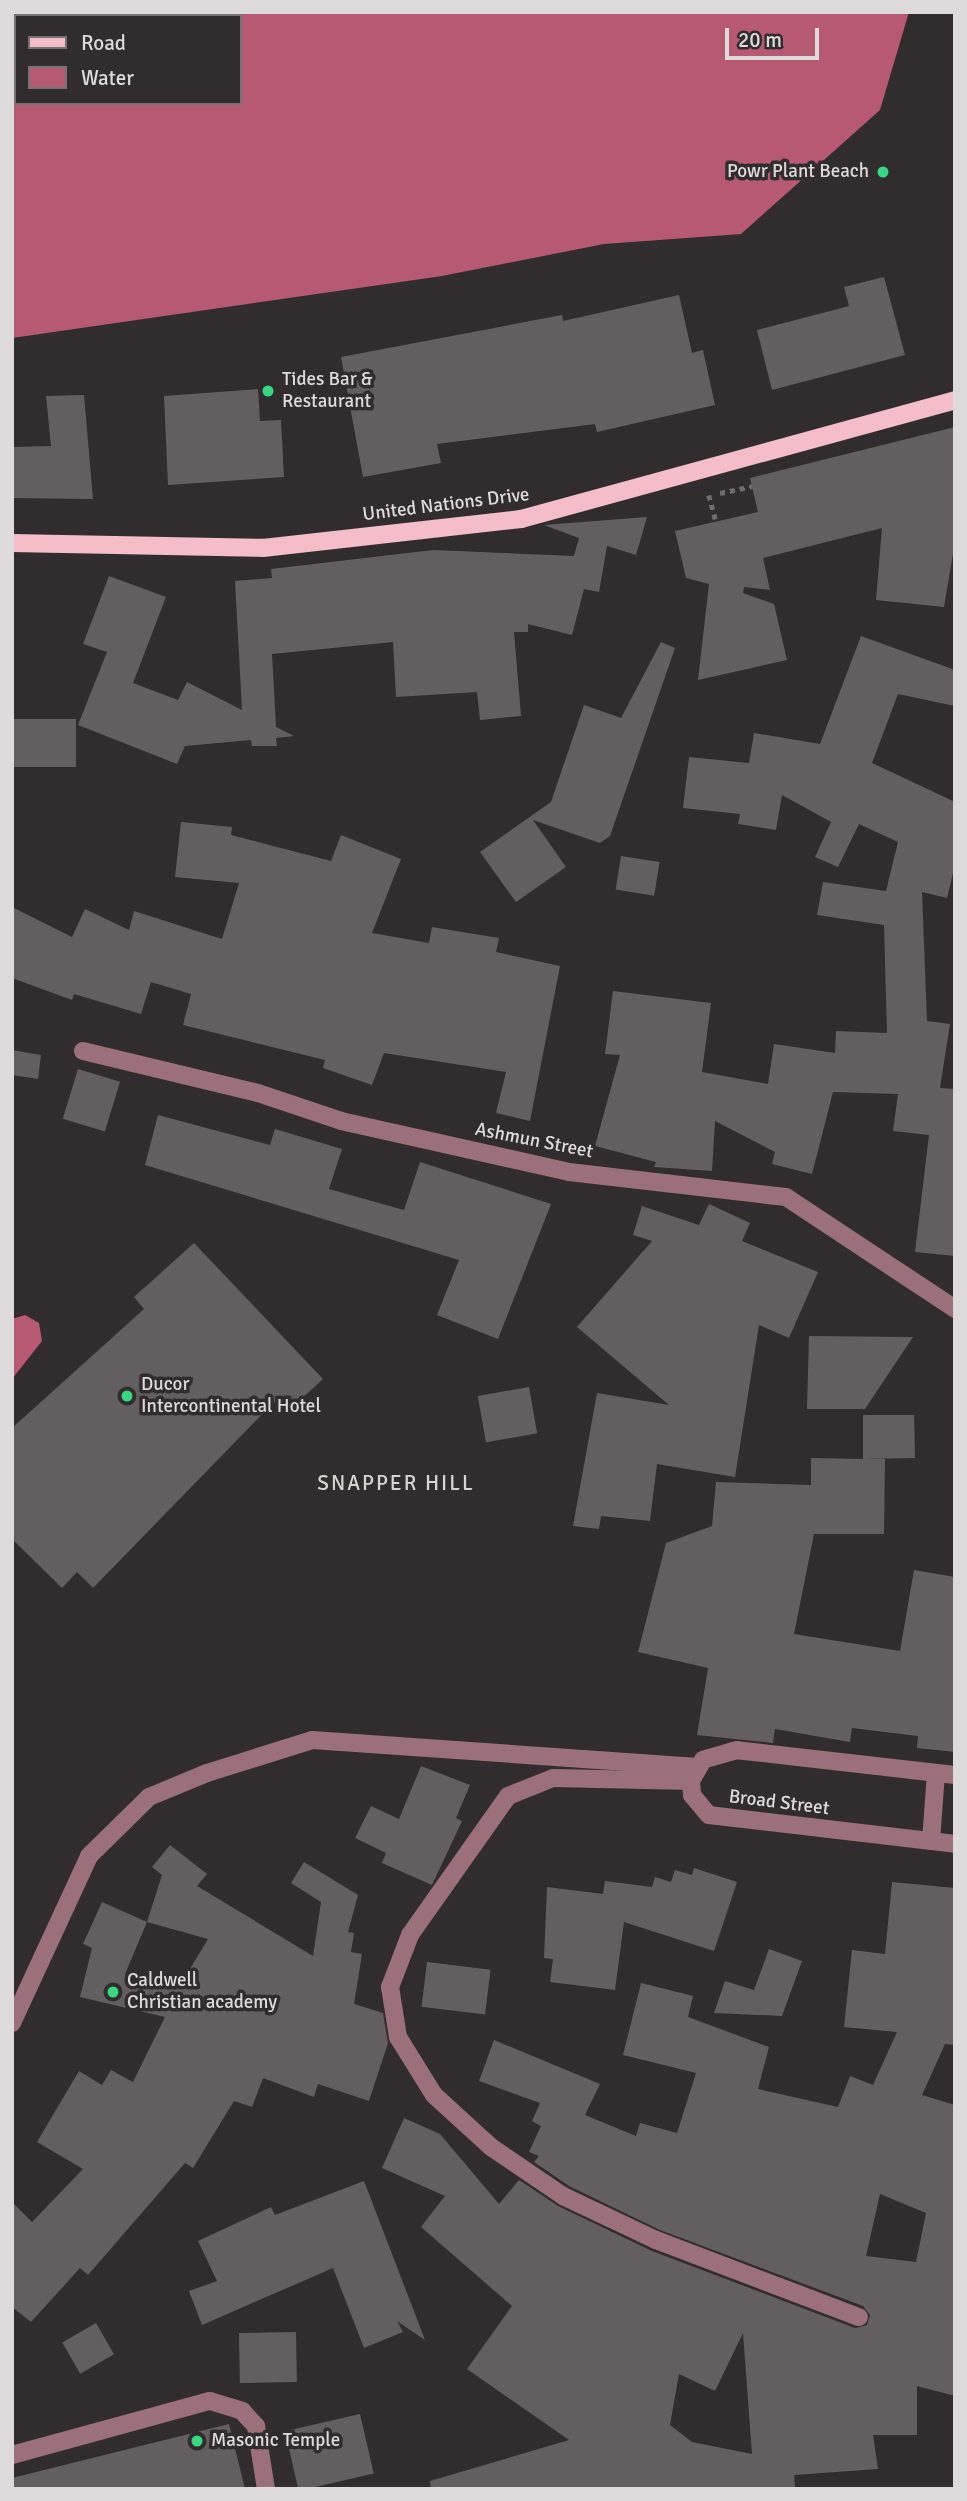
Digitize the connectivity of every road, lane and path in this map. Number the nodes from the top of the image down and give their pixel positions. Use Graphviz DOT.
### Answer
graph roads {
  1 [pos="955,400"];
  2 [pos="752,486"];
  3 [pos="712,495"];
  4 [pos="701,497"];
  5 [pos="716,522"];
  6 [pos="12,543"];
  7 [pos="83,1051"];
  8 [pos="955,1309"];
  9 [pos="936,1773"];
  10 [pos="693,1774"];
  11 [pos="955,1775"];
  12 [pos="931,1841"];
  13 [pos="955,1844"];
  14 [pos="12,2023"];
  15 [pos="859,2317"];
  16 [pos="12,2455"];
  17 [pos="266,2489"];
  1 -- 6 [label="main road, United Nations Drive"];
  2 -- 3 [label="path"];
  3 -- 4 [label="path"];
  3 -- 5 [label="path"];
  7 -- 8 [label="street, Ashmun Street"];
  9 -- 10 [label="street"];
  9 -- 11 [label="street"];
  9 -- 12 [label="street"];
  10 -- 12 [label="street, Broad Street"];
  10 -- 14 [label="street"];
  10 -- 15 [label="street"];
  12 -- 13 [label="street, Broad Street"];
  16 -- 17 [label="street"];
}
